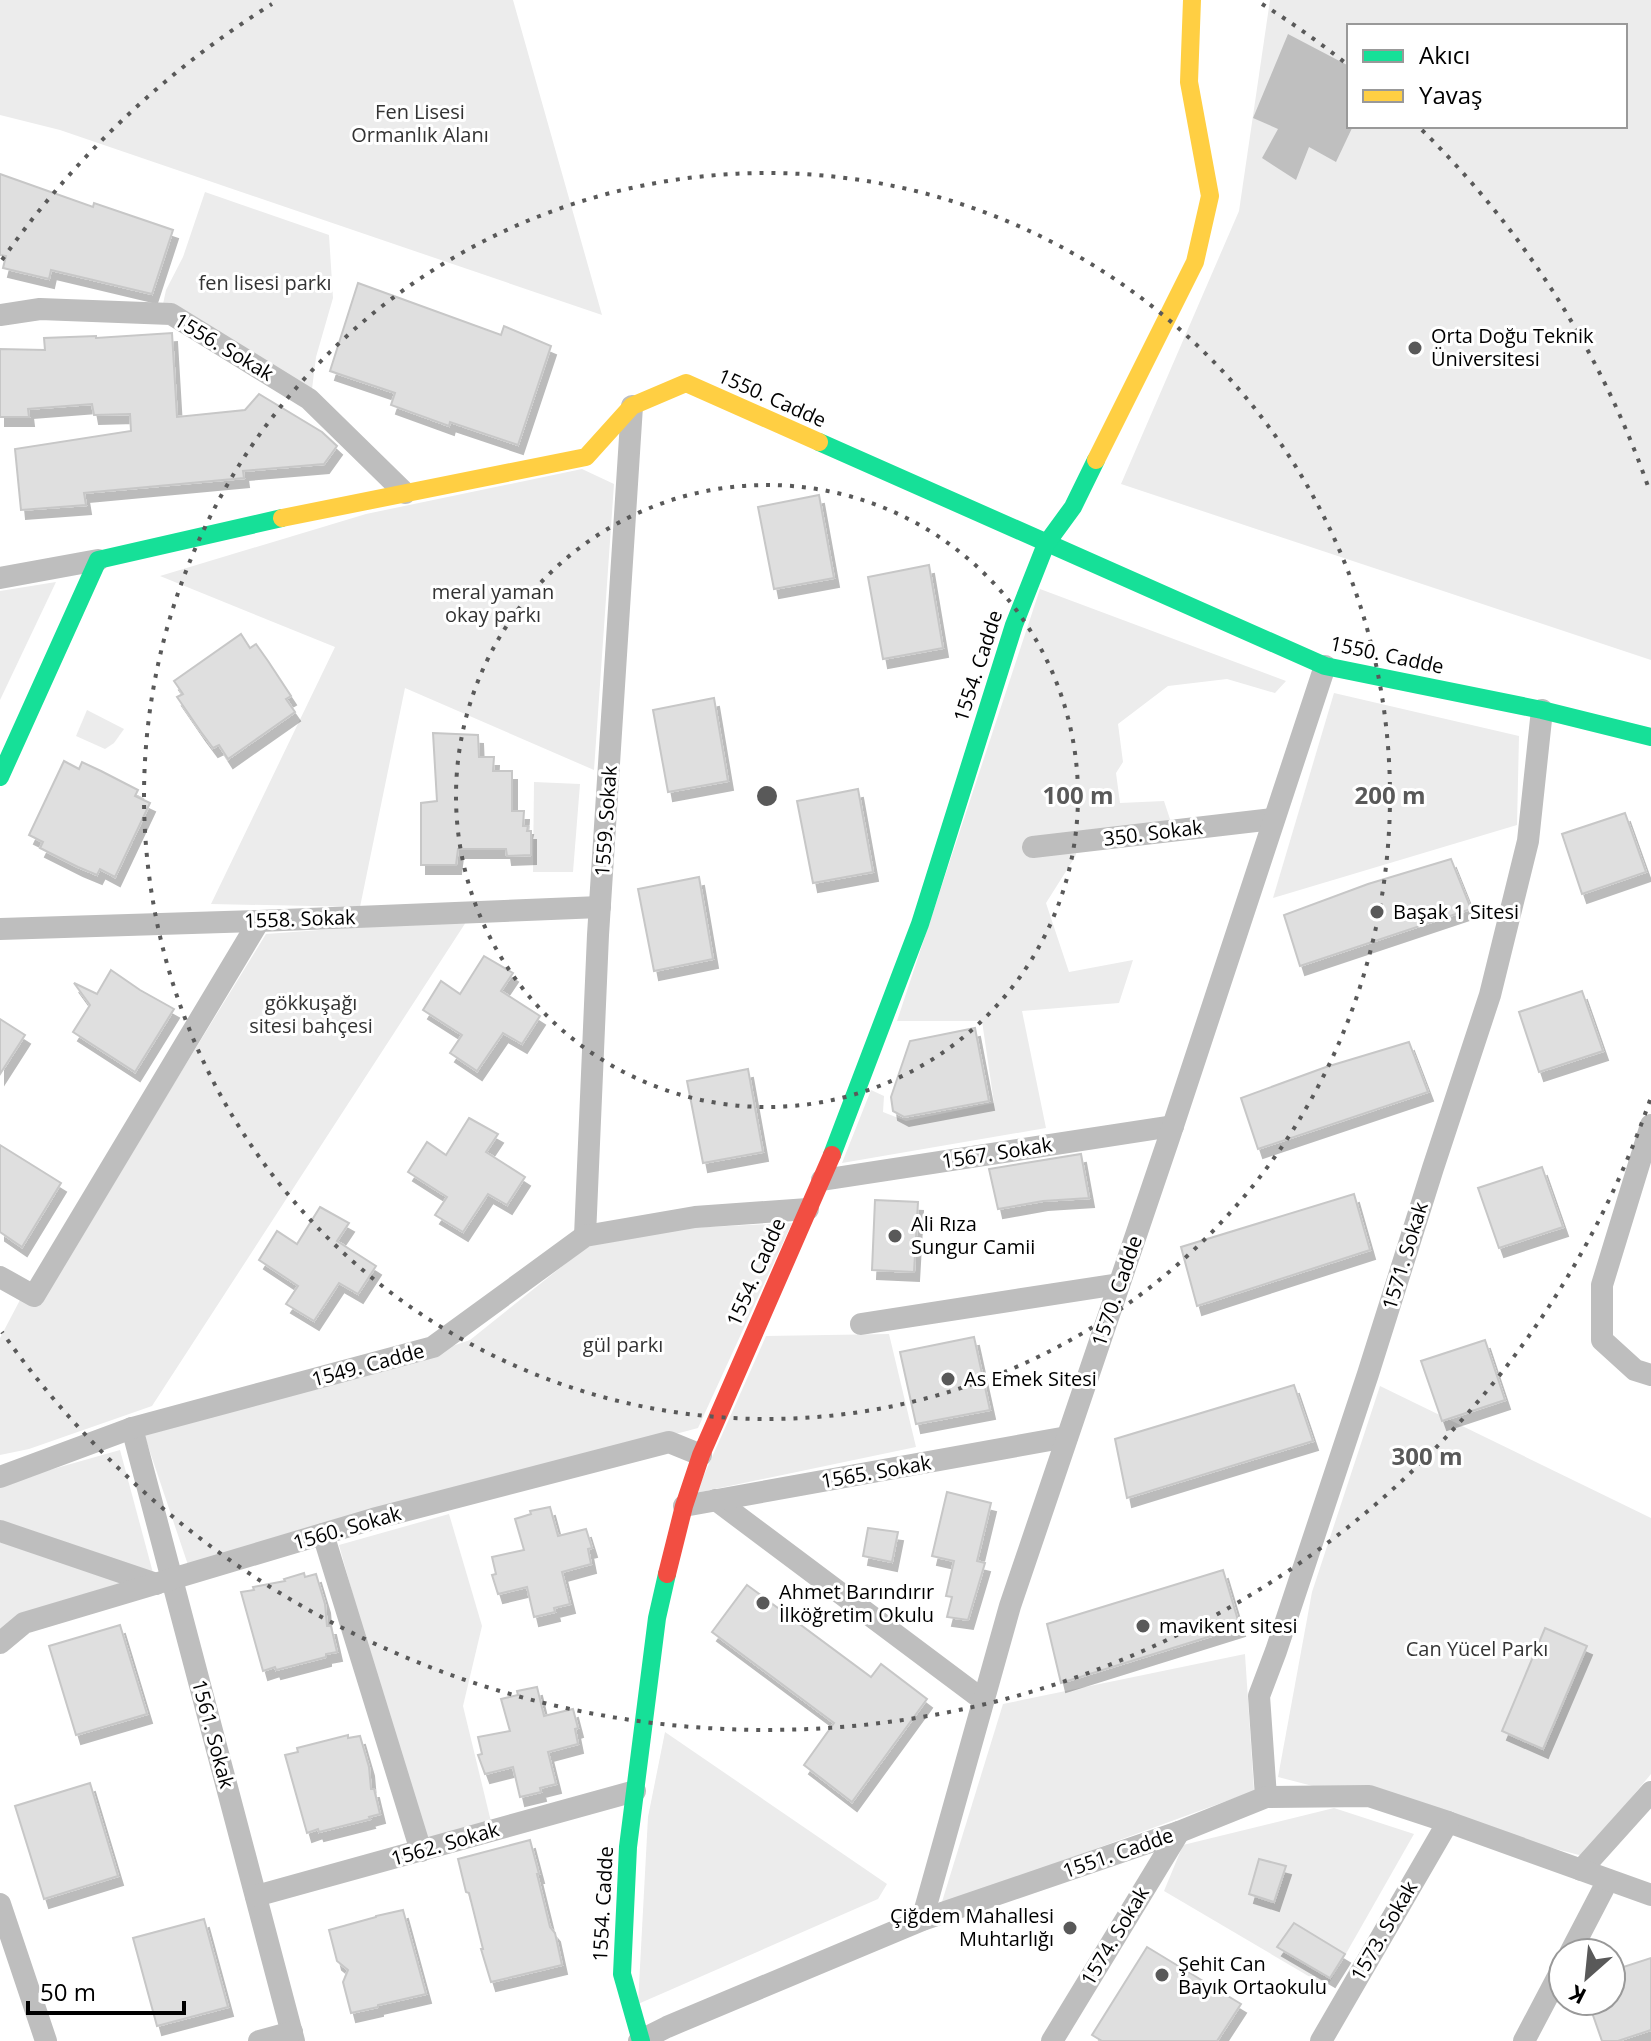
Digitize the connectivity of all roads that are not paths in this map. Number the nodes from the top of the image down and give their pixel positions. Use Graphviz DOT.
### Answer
graph roads {
  1 [pos="1192,0"];
  2 [pos="0,315"];
  3 [pos="632,406"];
  4 [pos="405,493"];
  5 [pos="1046,544"];
  6 [pos="98,560"];
  7 [pos="0,578"];
  8 [pos="1325,666"];
  9 [pos="1542,710"];
  10 [pos="1651,737"];
  11 [pos="0,777"];
  12 [pos="1273,819"];
  13 [pos="1033,847"];
  14 [pos="600,907"];
  15 [pos="259,921"];
  16 [pos="0,929"];
  17 [pos="1651,1125"];
  18 [pos="1173,1126"];
  19 [pos="822,1180"];
  20 [pos="808,1209"];
  21 [pos="585,1236"];
  22 [pos="0,1277"];
  23 [pos="1119,1284"];
  24 [pos="861,1324"];
  25 [pos="1651,1375"];
  26 [pos="132,1428"];
  27 [pos="1067,1437"];
  28 [pos="701,1455"];
  29 [pos="0,1477"];
  30 [pos="716,1500"];
  31 [pos="684,1506"];
  32 [pos="0,1531"];
  33 [pos="323,1534"];
  34 [pos="164,1581"];
  35 [pos="0,1643"];
  36 [pos="983,1700"];
  37 [pos="635,1791"];
  38 [pos="1651,1792"];
  39 [pos="1266,1797"];
  40 [pos="1448,1822"];
  41 [pos="1179,1832"];
  42 [pos="421,1851"];
  43 [pos="1581,1870"];
  44 [pos="1608,1880"];
  45 [pos="1651,1895"];
  46 [pos="256,1896"];
  47 [pos="0,1904"];
  48 [pos="922,1920"];
  49 [pos="1578,1937"];
  50 [pos="1547,1997"];
  51 [pos="293,2037"];
  52 [pos="46,2041"];
  53 [pos="259,2041"];
  54 [pos="640,2041"];
  55 [pos="1052,2041"];
  56 [pos="1321,2041"];
  57 [pos="1524,2041"];
  1 -- 5 [label="street, 1554. Cadde"];
  2 -- 4 [label="street, 1556. Sokak"];
  3 -- 4 [label="street, 1550. Cadde"];
  3 -- 5 [label="street, 1550. Cadde"];
  3 -- 14 [label="street, 1559. Sokak"];
  4 -- 6 [label="street, 1550. Cadde"];
  5 -- 8 [label="street, 1550. Cadde"];
  5 -- 19 [label="street, 1554. Cadde"];
  6 -- 7 [label="street"];
  6 -- 11 [label="street"];
  8 -- 9 [label="street, 1550. Cadde"];
  8 -- 12 [label="street, 1570. Cadde"];
  9 -- 10 [label="street, 1550. Cadde"];
  9 -- 39 [label="street, 1571. Sokak"];
  12 -- 13 [label="street, 350. Sokak"];
  12 -- 18 [label="street, 1570. Cadde"];
  14 -- 15 [label="street, 1558. Sokak"];
  14 -- 21 [label="street, 1559. Sokak"];
  15 -- 16 [label="street, 1558. Sokak"];
  15 -- 22 [label="street"];
  17 -- 25 [label="street"];
  18 -- 19 [label="street, 1567. Sokak"];
  18 -- 23 [label="street, 1570. Cadde"];
  19 -- 20 [label="street, 1554. Cadde"];
  20 -- 21 [label="street, 1549. Cadde"];
  20 -- 28 [label="street, 1554. Cadde"];
  21 -- 26 [label="street, 1549. Cadde"];
  23 -- 24 [label="street"];
  23 -- 27 [label="street, 1570. Cadde"];
  26 -- 29 [label="street, 1549. Cadde"];
  26 -- 34 [label="street, 1561. Sokak"];
  27 -- 30 [label="street, 1565. Sokak"];
  27 -- 36 [label="street, 1570. Cadde"];
  28 -- 31 [label="street, 1554. Cadde"];
  28 -- 33 [label="street, 1560. Sokak"];
  30 -- 31 [label="street, 1565. Sokak"];
  30 -- 36 [label="street"];
  31 -- 37 [label="street, 1554. Cadde"];
  32 -- 34 [label="street"];
  33 -- 34 [label="street, 1560. Sokak"];
  33 -- 42 [label="street"];
  34 -- 35 [label="street, 1560. Sokak"];
  34 -- 46 [label="street, 1561. Sokak"];
  36 -- 48 [label="street, 1570. Cadde"];
  37 -- 42 [label="street, 1562. Sokak"];
  37 -- 54 [label="street, 1554. Cadde"];
  38 -- 43 [label="street"];
  39 -- 40 [label="street, 1551. Cadde"];
  39 -- 41 [label="street, 1551. Cadde"];
  40 -- 43 [label="street, 1551. Cadde"];
  40 -- 56 [label="street, 1573. Sokak"];
  41 -- 48 [label="street, 1551. Cadde"];
  41 -- 55 [label="street, 1574. Sokak"];
  42 -- 46 [label="street, 1562. Sokak"];
  43 -- 44 [label="street, 1551. Cadde"];
  44 -- 45 [label="street, 1551. Cadde"];
  44 -- 49 [label="street"];
  46 -- 51 [label="street, 1561. Sokak"];
  47 -- 52 [label="street"];
  48 -- 54 [label="street, 1551. Cadde"];
  50 -- 57 [label="street"];
  51 -- 53 [label="street"];
}
